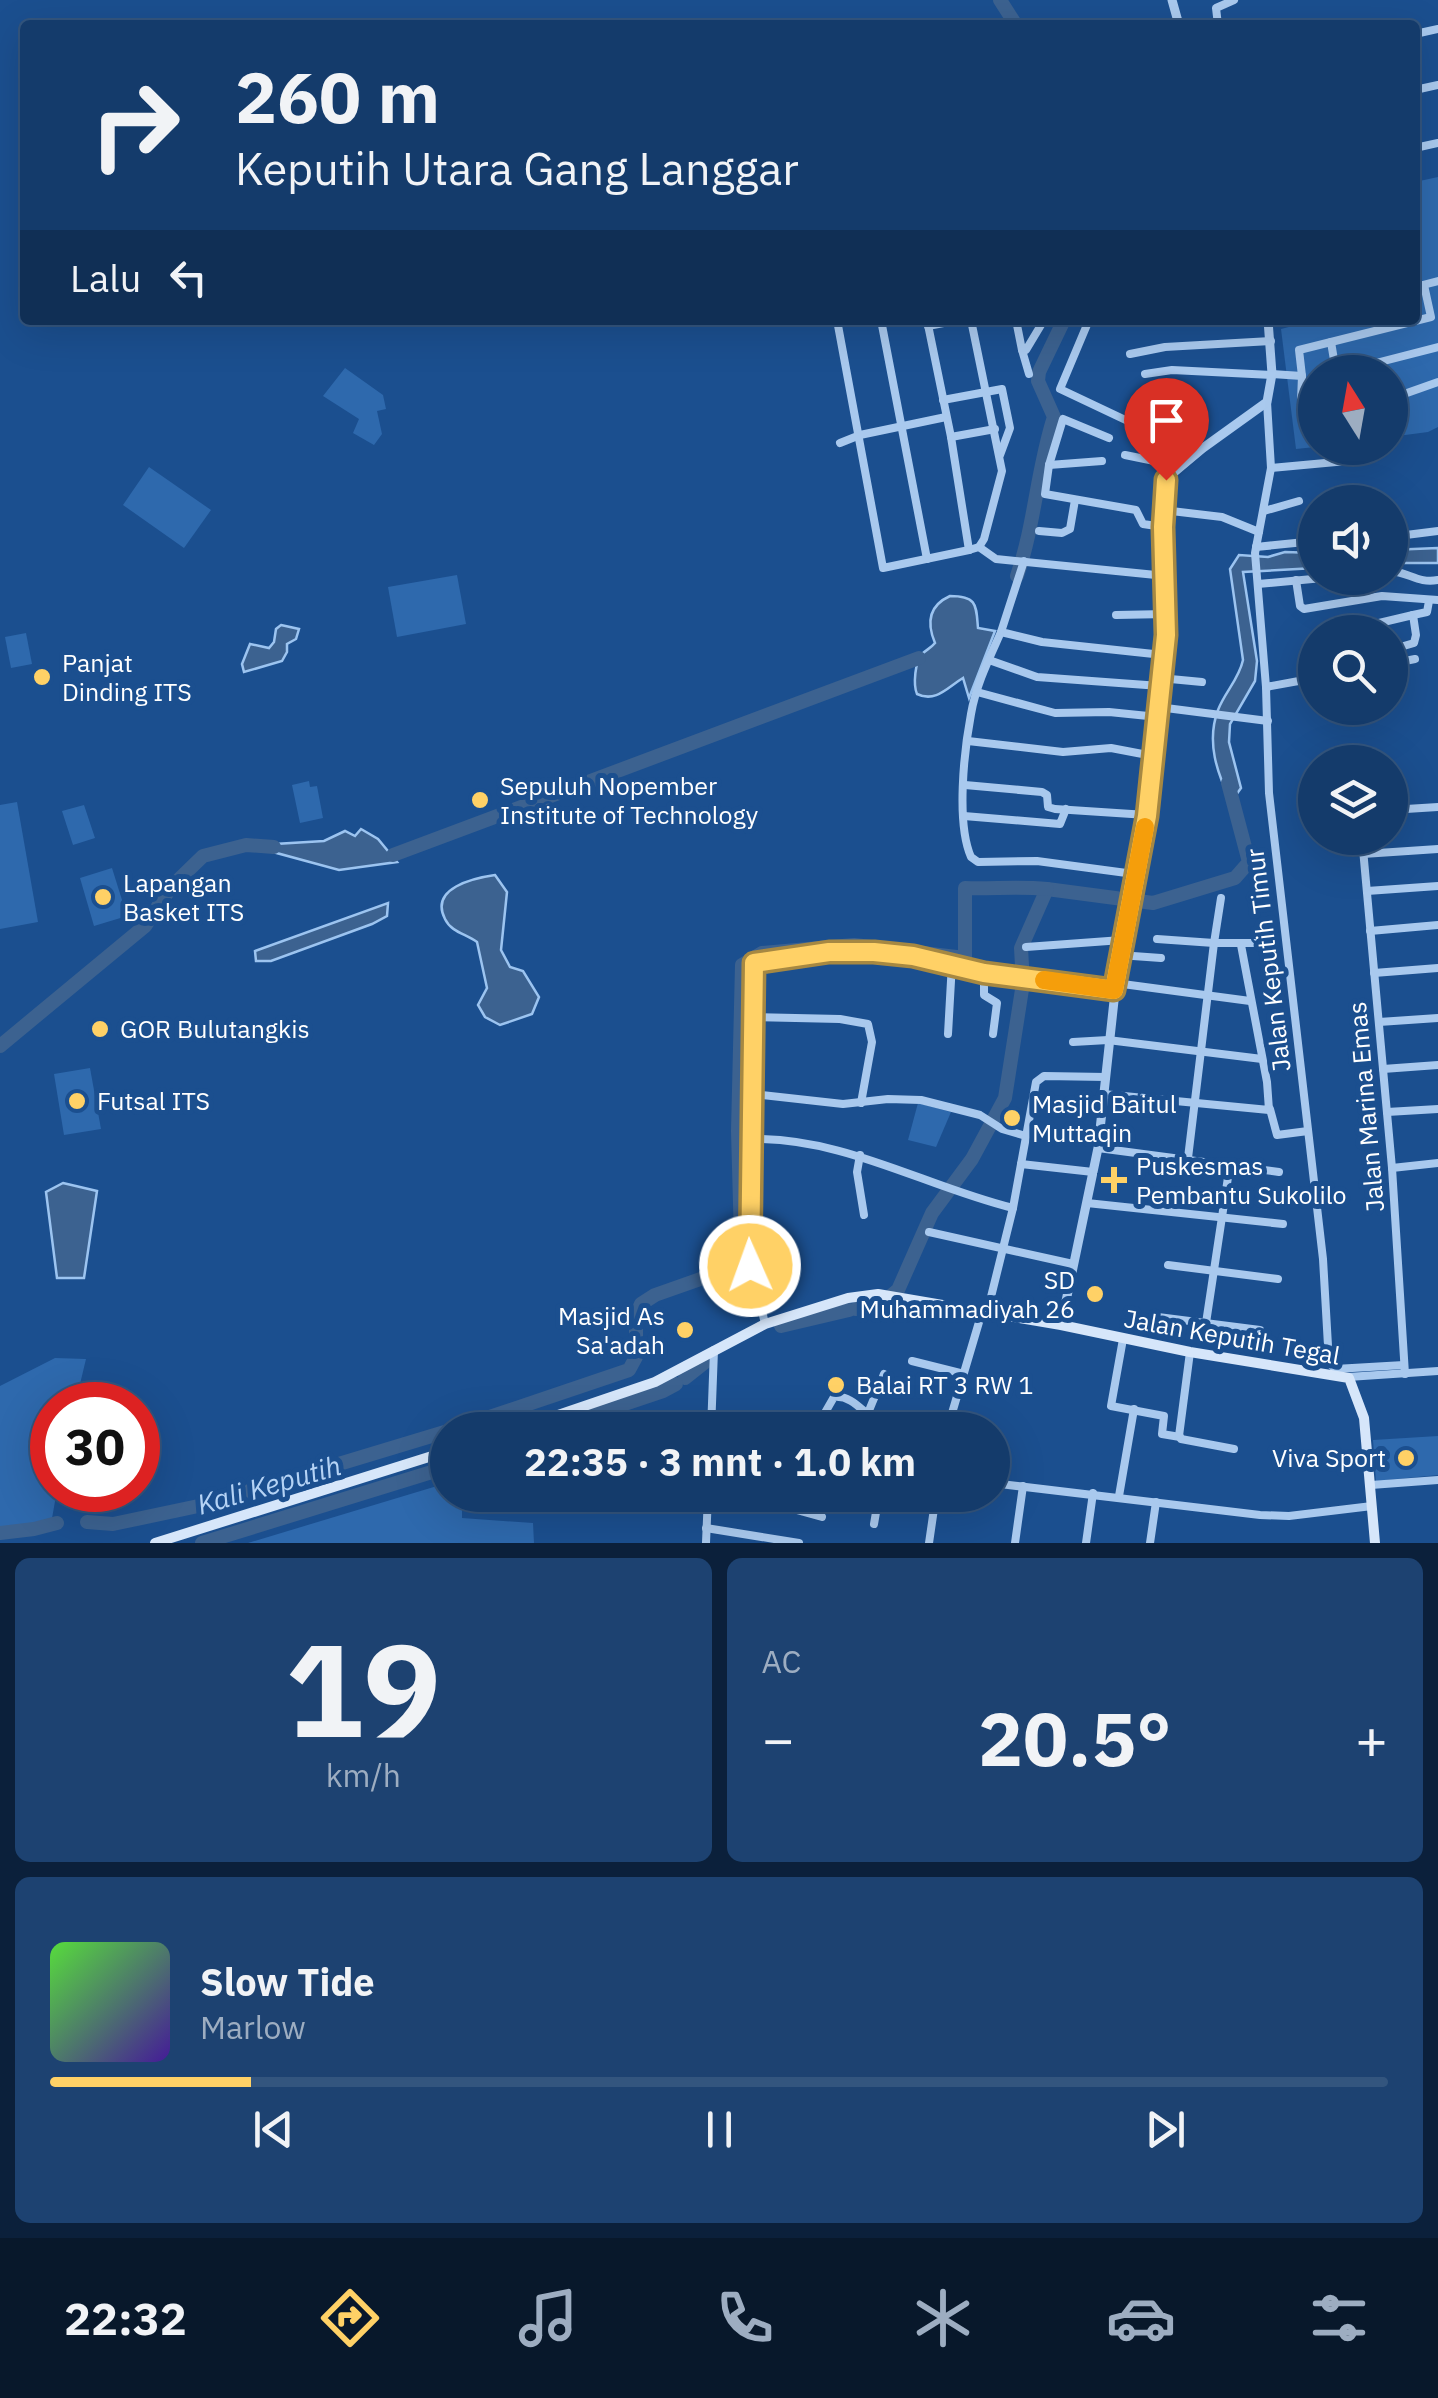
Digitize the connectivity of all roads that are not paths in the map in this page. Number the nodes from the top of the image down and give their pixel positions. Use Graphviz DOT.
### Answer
graph roads {
  1 [pos="1234,0"];
  2 [pos="1217,20"];
  3 [pos="1438,282"];
  4 [pos="1420,286"];
  5 [pos="1434,308"];
  6 [pos="838,325"];
  7 [pos="882,325"];
  8 [pos="927,325"];
  9 [pos="972,325"];
  10 [pos="1017,325"];
  11 [pos="1042,325"];
  12 [pos="1087,325"];
  13 [pos="1269,325"];
  14 [pos="1399,325"];
  15 [pos="1272,341"];
  16 [pos="1331,342"];
  17 [pos="1438,347"];
  18 [pos="1022,350"];
  19 [pos="1130,354"];
  20 [pos="1300,355"];
  21 [pos="1334,355"];
  22 [pos="1406,355"];
  23 [pos="1029,374"];
  24 [pos="1145,374"];
  25 [pos="1272,375"];
  26 [pos="1298,376"];
  27 [pos="1438,382"];
  28 [pos="1187,390"];
  29 [pos="986,392"];
  30 [pos="1408,393"];
  31 [pos="942,400"];
  32 [pos="1267,402"];
  33 [pos="1146,403"];
  34 [pos="946,417"];
  35 [pos="902,426"];
  36 [pos="1139,426"];
  37 [pos="994,430"];
  38 [pos="860,435"];
  39 [pos="951,437"];
  40 [pos="1108,438"];
  41 [pos="1185,438"];
  42 [pos="840,443"];
  43 [pos="1203,448"];
  44 [pos="1000,455"];
  45 [pos="1125,455"];
  46 [pos="1102,461"];
  47 [pos="1049,465"];
  48 [pos="1304,465"];
  49 [pos="1180,466"];
  50 [pos="1271,468"];
  51 [pos="1074,500"];
  52 [pos="1298,502"];
  53 [pos="1163,510"];
  54 [pos="1264,511"];
  55 [pos="1163,527"];
  56 [pos="1039,531"];
  57 [pos="1259,532"];
  58 [pos="1438,532"];
  59 [pos="1408,535"];
  60 [pos="1298,544"];
  61 [pos="974,548"];
  62 [pos="1255,550"];
  63 [pos="926,559"];
  64 [pos="1021,560"];
  65 [pos="1408,575"];
  66 [pos="1166,576"];
  67 [pos="1296,580"];
  68 [pos="1438,580"];
  69 [pos="1258,584"];
  70 [pos="1433,601"];
  71 [pos="1166,614"];
  72 [pos="1413,615"];
  73 [pos="1116,616"];
  74 [pos="1408,616"];
  75 [pos="1001,632"];
  76 [pos="1408,645"];
  77 [pos="1163,655"];
  78 [pos="1415,659"];
  79 [pos="989,660"];
  80 [pos="1408,660"];
  81 [pos="1298,677"];
  82 [pos="1160,682"];
  83 [pos="1202,682"];
  84 [pos="1266,687"];
  85 [pos="977,692"];
  86 [pos="1158,712"];
  87 [pos="1268,721"];
  88 [pos="968,740"];
  89 [pos="1153,756"];
  90 [pos="965,784"];
  91 [pos="1438,806"];
  92 [pos="1408,808"];
  93 [pos="1066,809"];
  94 [pos="964,816"];
  95 [pos="1147,816"];
  96 [pos="1438,849"];
  97 [pos="1408,851"];
  98 [pos="1364,855"];
  99 [pos="1134,874"];
  100 [pos="1438,886"];
  101 [pos="1367,891"];
  102 [pos="1221,898"];
  103 [pos="1438,925"];
  104 [pos="1370,931"];
  105 [pos="1158,939"];
  106 [pos="1122,940"];
  107 [pos="1214,943"];
  108 [pos="1267,943"];
  109 [pos="1240,945"];
  110 [pos="1026,946"];
  111 [pos="1119,955"];
  112 [pos="1162,958"];
  113 [pos="952,963"];
  114 [pos="1438,968"];
  115 [pos="984,973"];
  116 [pos="1374,973"];
  117 [pos="1115,986"];
  118 [pos="1208,996"];
  119 [pos="1250,1000"];
  120 [pos="754,1017"];
  121 [pos="1438,1018"];
  122 [pos="1379,1022"];
  123 [pos="948,1034"];
  124 [pos="993,1034"];
  125 [pos="1108,1040"];
  126 [pos="1073,1042"];
  127 [pos="1200,1050"];
  128 [pos="1262,1059"];
  129 [pos="1438,1064"];
  130 [pos="1383,1069"];
  131 [pos="1106,1077"];
  132 [pos="752,1094"];
  133 [pos="1104,1094"];
  134 [pos="861,1104"];
  135 [pos="1196,1104"];
  136 [pos="1438,1109"];
  137 [pos="1268,1110"];
  138 [pos="1387,1112"];
  139 [pos="1308,1131"];
  140 [pos="1026,1136"];
  141 [pos="750,1139"];
  142 [pos="1098,1148"];
  143 [pos="860,1155"];
  144 [pos="1188,1158"];
  145 [pos="1438,1163"];
  146 [pos="1021,1164"];
  147 [pos="1230,1164"];
  148 [pos="1392,1168"];
  149 [pos="1093,1172"];
  150 [pos="1279,1172"];
  151 [pos="1087,1203"];
  152 [pos="1013,1208"];
  153 [pos="864,1215"];
  154 [pos="1224,1217"];
  155 [pos="1283,1224"];
  156 [pos="928,1232"];
  157 [pos="1002,1247"];
  158 [pos="1073,1264"];
  159 [pos="1168,1265"];
  160 [pos="1215,1271"];
  161 [pos="1278,1279"];
  162 [pos="984,1312"];
  163 [pos="1158,1317"];
  164 [pos="1206,1323"];
  165 [pos="765,1324"];
  166 [pos="1061,1325"];
  167 [pos="1260,1330"];
  168 [pos="1123,1339"];
  169 [pos="714,1350"];
  170 [pos="1190,1352"];
  171 [pos="912,1360"];
  172 [pos="1405,1369"];
  173 [pos="1438,1372"];
  174 [pos="1347,1373"];
  175 [pos="884,1374"];
  176 [pos="964,1374"];
  177 [pos="1134,1409"];
  178 [pos="567,1412"];
  179 [pos="712,1412"];
  180 [pos="826,1412"];
  181 [pos="865,1412"];
  182 [pos="868,1412"];
  183 [pos="953,1412"];
  184 [pos="1180,1437"];
  185 [pos="1234,1449"];
  186 [pos="430,1457"];
  187 [pos="1438,1480"];
  188 [pos="1010,1484"];
  189 [pos="1371,1485"];
  190 [pos="1023,1486"];
  191 [pos="1093,1493"];
  192 [pos="1119,1496"];
  193 [pos="1156,1502"];
  194 [pos="1372,1506"];
  195 [pos="707,1512"];
  196 [pos="804,1512"];
  197 [pos="876,1512"];
  198 [pos="933,1512"];
  199 [pos="822,1517"];
  200 [pos="874,1524"];
  201 [pos="706,1528"];
  202 [pos="155,1543"];
  203 [pos="706,1543"];
  204 [pos="799,1543"];
  205 [pos="929,1543"];
  206 [pos="1015,1543"];
  207 [pos="1086,1543"];
  208 [pos="1150,1543"];
  209 [pos="1375,1543"];
  1 -- 2 [label="street"];
  3 -- 4 [label="street"];
  4 -- 5 [label="street"];
  6 -- 38 [label="street"];
  7 -- 35 [label="street"];
  8 -- 31 [label="street"];
  9 -- 29 [label="street"];
  10 -- 18 [label="street"];
  11 -- 18 [label="street"];
  12 -- 36 [label="street"];
  13 -- 15 [label="street"];
  14 -- 16 [label="street"];
  15 -- 19 [label="street"];
  15 -- 25 [label="street"];
  16 -- 20 [label="street"];
  16 -- 21 [label="street"];
  17 -- 22 [label="street"];
  18 -- 23 [label="street"];
  24 -- 25 [label="street"];
  25 -- 26 [label="street"];
  25 -- 32 [label="street"];
  27 -- 30 [label="street"];
  28 -- 41 [label="street"];
  29 -- 31 [label="street"];
  29 -- 37 [label="street"];
  29 -- 44 [label="street"];
  31 -- 34 [label="street"];
  32 -- 43 [label="street"];
  32 -- 50 [label="street, Jalan Keputih Timur"];
  33 -- 36 [label="street"];
  34 -- 35 [label="street"];
  34 -- 39 [label="street"];
  35 -- 38 [label="street"];
  35 -- 63 [label="street"];
  36 -- 41 [label="street"];
  37 -- 39 [label="street"];
  37 -- 44 [label="street"];
  38 -- 42 [label="street"];
  38 -- 63 [label="street"];
  39 -- 61 [label="street"];
  40 -- 47 [label="street"];
  41 -- 43 [label="street"];
  43 -- 49 [label="street"];
  44 -- 61 [label="street"];
  45 -- 49 [label="street"];
  46 -- 47 [label="street"];
  47 -- 51 [label="street"];
  48 -- 50 [label="street"];
  49 -- 53 [label="street"];
  50 -- 54 [label="street, Jalan Keputih Timur"];
  51 -- 55 [label="street"];
  51 -- 56 [label="street"];
  52 -- 54 [label="street"];
  53 -- 55 [label="street"];
  53 -- 57 [label="street"];
  54 -- 57 [label="street, Jalan Keputih Timur"];
  55 -- 66 [label="street"];
  57 -- 62 [label="street, Jalan Keputih Timur"];
  58 -- 59 [label="street"];
  60 -- 62 [label="street"];
  61 -- 63 [label="street"];
  61 -- 64 [label="street"];
  62 -- 69 [label="street, Jalan Keputih Timur"];
  64 -- 66 [label="street"];
  64 -- 75 [label="street"];
  65 -- 68 [label="street"];
  66 -- 71 [label="street"];
  67 -- 69 [label="street"];
  67 -- 70 [label="street"];
  69 -- 84 [label="street, Jalan Keputih Timur"];
  70 -- 72 [label="street"];
  71 -- 73 [label="street"];
  71 -- 77 [label="street"];
  72 -- 74 [label="street"];
  72 -- 76 [label="street"];
  75 -- 77 [label="street"];
  75 -- 79 [label="street"];
  77 -- 82 [label="street"];
  78 -- 80 [label="street"];
  79 -- 82 [label="street"];
  79 -- 85 [label="street"];
  81 -- 84 [label="street"];
  82 -- 83 [label="street"];
  82 -- 86 [label="street"];
  84 -- 87 [label="street, Jalan Keputih Timur"];
  85 -- 86 [label="street"];
  85 -- 88 [label="street"];
  86 -- 87 [label="street"];
  86 -- 89 [label="street"];
  87 -- 139 [label="street, Jalan Keputih Timur"];
  88 -- 89 [label="street"];
  88 -- 90 [label="street"];
  89 -- 95 [label="street"];
  90 -- 93 [label="street"];
  90 -- 94 [label="street"];
  91 -- 92 [label="street"];
  93 -- 94 [label="street"];
  93 -- 95 [label="street"];
  94 -- 99 [label="street"];
  95 -- 99 [label="street"];
  96 -- 97 [label="street"];
  98 -- 101 [label="street, Jalan Marina Emas"];
  99 -- 106 [label="street"];
  100 -- 101 [label="street"];
  101 -- 104 [label="street, Jalan Marina Emas"];
  102 -- 107 [label="street"];
  103 -- 104 [label="street"];
  104 -- 116 [label="street, Jalan Marina Emas"];
  105 -- 107 [label="street"];
  106 -- 110 [label="street"];
  106 -- 111 [label="street"];
  107 -- 109 [label="street"];
  107 -- 118 [label="street"];
  108 -- 109 [label="street"];
  109 -- 119 [label="street"];
  111 -- 112 [label="street"];
  111 -- 117 [label="street"];
  113 -- 115 [label="street"];
  113 -- 120 [label="street"];
  113 -- 123 [label="street"];
  114 -- 116 [label="street"];
  115 -- 117 [label="street"];
  115 -- 124 [label="street"];
  116 -- 122 [label="street, Jalan Marina Emas"];
  117 -- 118 [label="street"];
  117 -- 125 [label="street"];
  118 -- 119 [label="street"];
  118 -- 127 [label="street"];
  119 -- 128 [label="street"];
  120 -- 132 [label="street"];
  120 -- 134 [label="street"];
  121 -- 122 [label="street"];
  122 -- 130 [label="street, Jalan Marina Emas"];
  125 -- 126 [label="street"];
  125 -- 127 [label="street"];
  125 -- 131 [label="street"];
  127 -- 128 [label="street"];
  127 -- 135 [label="street"];
  128 -- 137 [label="street"];
  129 -- 130 [label="street"];
  130 -- 138 [label="street, Jalan Marina Emas"];
  131 -- 133 [label="street"];
  131 -- 140 [label="street"];
  132 -- 134 [label="street"];
  132 -- 141 [label="street"];
  133 -- 135 [label="street"];
  133 -- 142 [label="street"];
  134 -- 140 [label="street"];
  135 -- 137 [label="street"];
  135 -- 144 [label="street"];
  136 -- 138 [label="street"];
  137 -- 139 [label="street"];
  138 -- 148 [label="street, Jalan Marina Emas"];
  139 -- 174 [label="street, Jalan Keputih Timur"];
  140 -- 146 [label="street"];
  141 -- 143 [label="street"];
  141 -- 165 [label="street"];
  142 -- 144 [label="street"];
  142 -- 149 [label="street"];
  143 -- 152 [label="street"];
  143 -- 153 [label="street"];
  144 -- 147 [label="street"];
  145 -- 148 [label="street"];
  146 -- 149 [label="street"];
  146 -- 152 [label="street"];
  147 -- 150 [label="street"];
  147 -- 154 [label="street"];
  148 -- 172 [label="street, Jalan Marina Emas"];
  149 -- 151 [label="street"];
  151 -- 154 [label="street"];
  151 -- 158 [label="street"];
  152 -- 157 [label="street"];
  154 -- 155 [label="street"];
  154 -- 160 [label="street"];
  156 -- 157 [label="street"];
  157 -- 158 [label="street"];
  157 -- 162 [label="street"];
  158 -- 166 [label="street"];
  159 -- 160 [label="street"];
  160 -- 161 [label="street"];
  160 -- 164 [label="street"];
  162 -- 165 [label="main road, Jalan Keputih Tegal"];
  162 -- 166 [label="main road, Jalan Keputih Tegal"];
  162 -- 176 [label="street"];
  163 -- 164 [label="street"];
  164 -- 167 [label="street"];
  165 -- 169 [label="main road, Jalan Keputih Tegal"];
  166 -- 168 [label="main road, Jalan Keputih Tegal"];
  168 -- 170 [label="main road, Jalan Keputih Tegal"];
  168 -- 177 [label="street"];
  169 -- 178 [label="main road, Jalan Keputih Tegal"];
  169 -- 179 [label="street"];
  170 -- 174 [label="main road, Jalan Keputih Tegal"];
  170 -- 184 [label="street"];
  171 -- 176 [label="street"];
  172 -- 173 [label="street"];
  172 -- 174 [label="street"];
  174 -- 189 [label="main road, Jalan Keputih Tegal"];
  175 -- 182 [label="street"];
  176 -- 183 [label="street"];
  177 -- 184 [label="street"];
  177 -- 192 [label="street"];
  180 -- 181 [label="street"];
  184 -- 185 [label="street"];
  186 -- 202 [label="main road"];
  187 -- 189 [label="street"];
  188 -- 190 [label="street"];
  189 -- 194 [label="main road, Jalan Keputih Tegal"];
  190 -- 191 [label="street"];
  190 -- 206 [label="street"];
  191 -- 192 [label="street"];
  191 -- 207 [label="street"];
  192 -- 193 [label="street"];
  193 -- 194 [label="street"];
  193 -- 208 [label="street"];
  194 -- 209 [label="main road, Jalan Keputih Tegal"];
  195 -- 201 [label="street"];
  196 -- 199 [label="street"];
  197 -- 200 [label="street"];
  198 -- 205 [label="street"];
  201 -- 203 [label="street"];
  201 -- 204 [label="street"];
}
